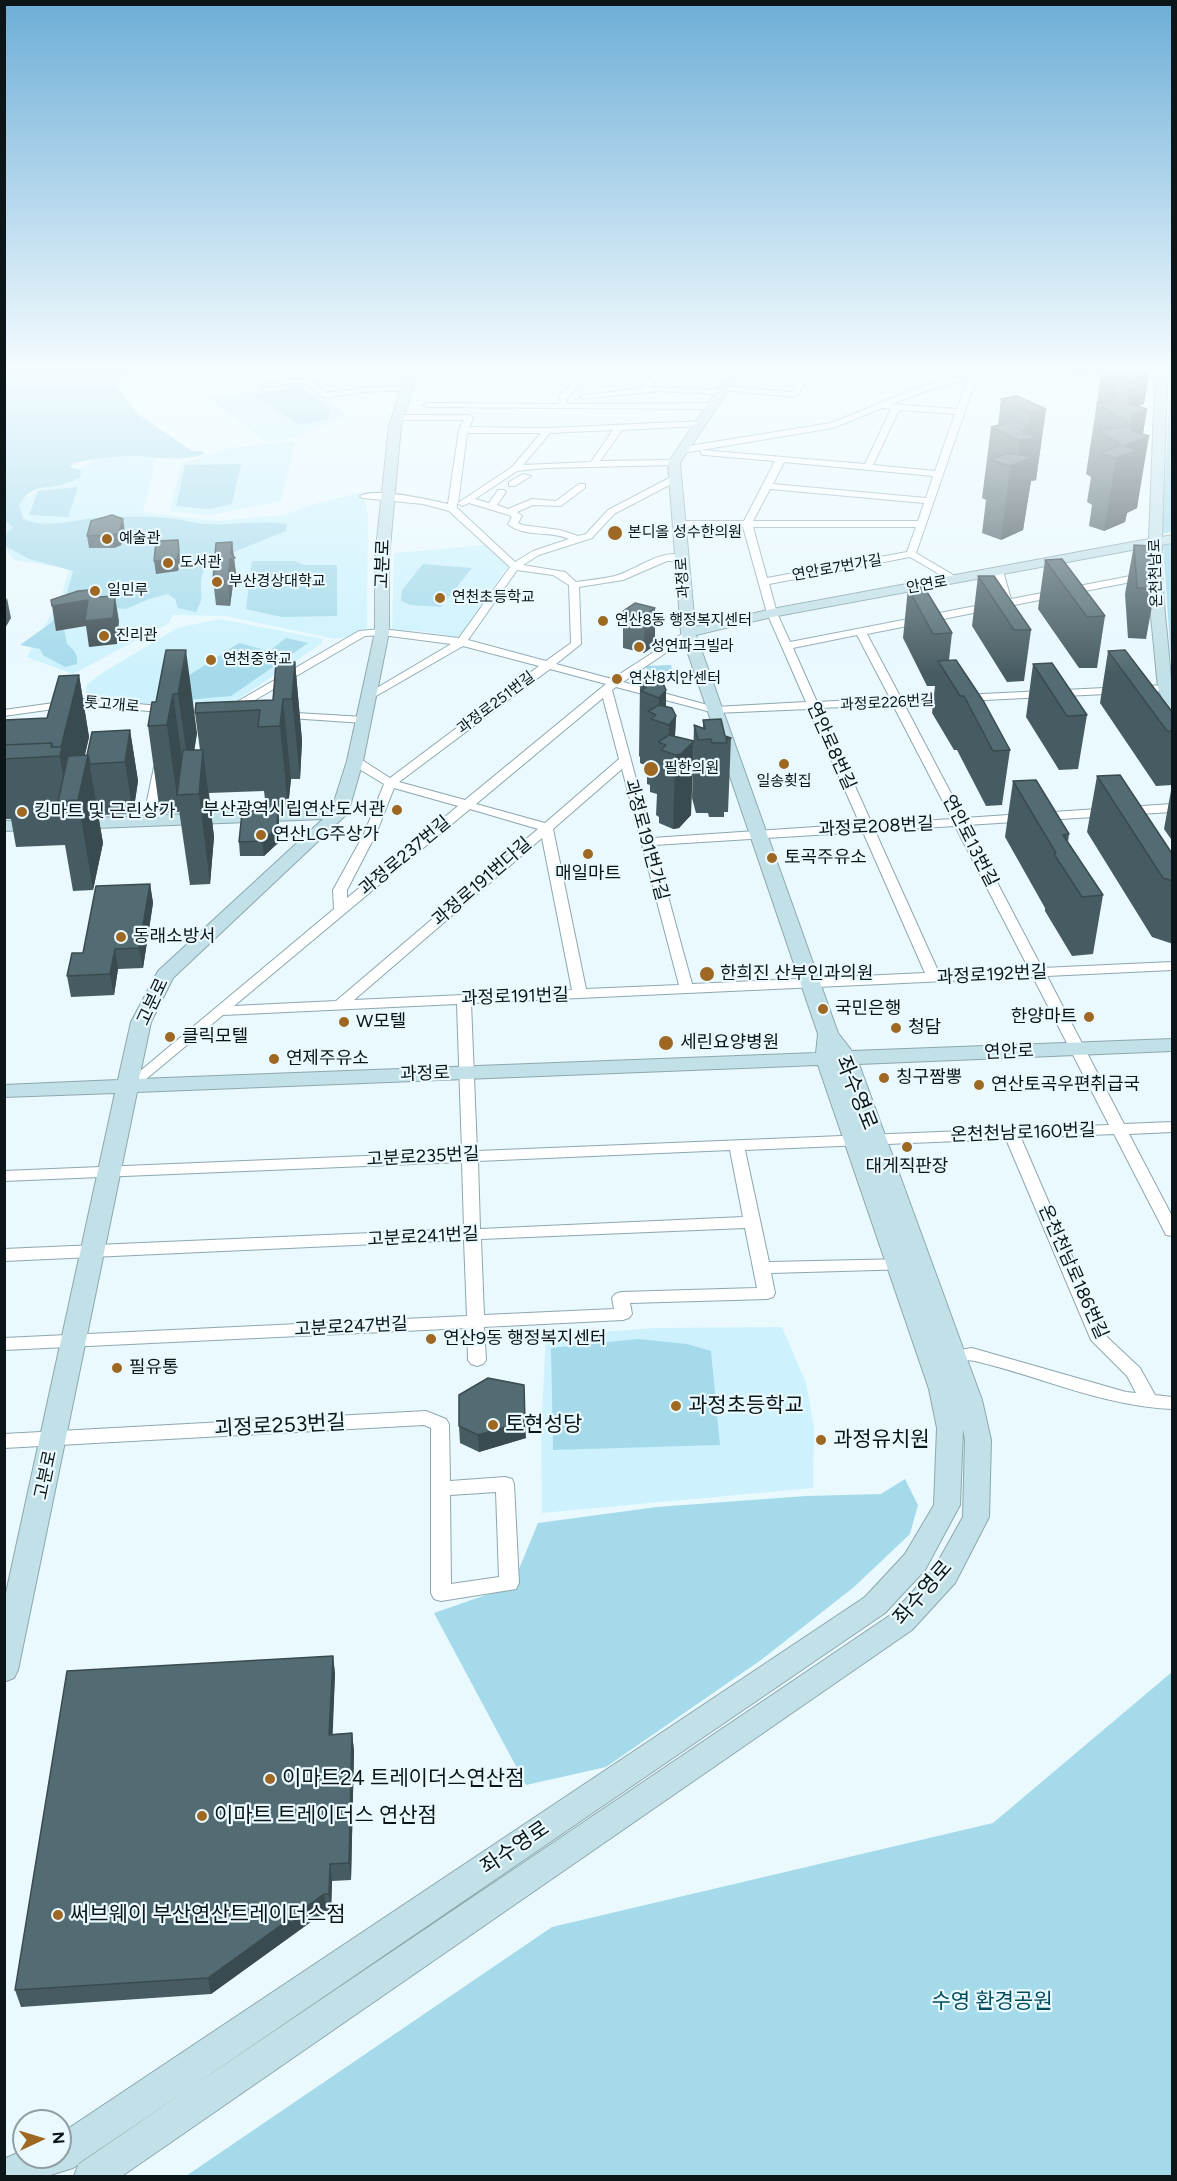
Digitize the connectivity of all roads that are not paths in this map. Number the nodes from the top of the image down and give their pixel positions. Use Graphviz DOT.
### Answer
graph roads {
  1 [pos="390,471"];
  2 [pos="457,471"];
  3 [pos="512,471"];
  4 [pos="676,471"];
  5 [pos="775,471"];
  6 [pos="906,471"];
  7 [pos="940,471"];
  8 [pos="1159,471"];
  9 [pos="939,474"];
  10 [pos="526,476"];
  11 [pos="676,478"];
  12 [pos="512,484"];
  13 [pos="582,486"];
  14 [pos="767,486"];
  15 [pos="501,492"];
  16 [pos="365,496"];
  17 [pos="387,496"];
  18 [pos="467,500"];
  19 [pos="929,501"];
  20 [pos="558,504"];
  21 [pos="492,507"];
  22 [pos="576,507"];
  23 [pos="452,509"];
  24 [pos="509,512"];
  25 [pos="679,524"];
  26 [pos="747,524"];
  27 [pos="922,524"];
  28 [pos="577,540"];
  29 [pos="1165,540"];
  30 [pos="911,555"];
  31 [pos="682,558"];
  32 [pos="515,566"];
  33 [pos="998,571"];
  34 [pos="1154,575"];
  35 [pos="955,579"];
  36 [pos="763,582"];
  37 [pos="574,585"];
  38 [pos="1007,603"];
  39 [pos="772,613"];
  40 [pos="382,632"];
  41 [pos="861,632"];
  42 [pos="688,633"];
  43 [pos="462,642"];
  44 [pos="787,646"];
  45 [pos="546,665"];
  46 [pos="610,686"];
  47 [pos="1166,688"];
  48 [pos="369,697"];
  49 [pos="898,703"];
  50 [pos="1173,705"];
  51 [pos="813,706"];
  52 [pos="715,711"];
  53 [pos="4,713"];
  54 [pos="234,713"];
  55 [pos="174,714"];
  56 [pos="269,715"];
  57 [pos="364,720"];
  58 [pos="162,755"];
  59 [pos="625,760"];
  60 [pos="355,761"];
  61 [pos="390,783"];
  62 [pos="467,805"];
  63 [pos="1173,808"];
  64 [pos="339,813"];
  65 [pos="149,820"];
  66 [pos="960,822"];
  67 [pos="4,826"];
  68 [pos="546,827"];
  69 [pos="867,827"];
  70 [pos="758,834"];
  71 [pos="647,842"];
  72 [pos="341,909"];
  73 [pos="1173,966"];
  74 [pos="1038,973"];
  75 [pos="934,978"];
  76 [pos="811,985"];
  77 [pos="687,990"];
  78 [pos="580,995"];
  79 [pos="464,1000"];
  80 [pos="340,1005"];
  81 [pos="218,1011"];
  82 [pos="1173,1045"];
  83 [pos="1078,1049"];
  84 [pos="833,1050"];
  85 [pos="466,1073"];
  86 [pos="128,1087"];
  87 [pos="4,1091"];
  88 [pos="1173,1127"];
  89 [pos="1120,1130"];
  90 [pos="1011,1133"];
  91 [pos="865,1139"];
  92 [pos="736,1144"];
  93 [pos="469,1155"];
  94 [pos="110,1171"];
  95 [pos="4,1176"];
  96 [pos="753,1222"];
  97 [pos="1173,1231"];
  98 [pos="472,1234"];
  99 [pos="93,1251"];
  100 [pos="4,1255"];
  101 [pos="910,1265"];
  102 [pos="763,1268"];
  103 [pos="475,1321"];
  104 [pos="74,1341"];
  105 [pos="4,1344"];
  106 [pos="942,1357"];
  107 [pos="477,1360"];
  108 [pos="1149,1401"];
  109 [pos="1173,1403"];
  110 [pos="53,1439"];
  111 [pos="4,1441"];
  112 [pos="440,1489"];
  113 [pos="4,1670"];
  114 [pos="72,2145"];
  115 [pos="24,2169"];
  116 [pos="8,2176"];
  117 [pos="92,2176"];
  1 -- 17 [label="main road, 고분로"];
  2 -- 23 [label="street"];
  3 -- 18 [label="street"];
  4 -- 11 [label="main road, 과정로"];
  5 -- 14 [label="street"];
  6 -- 9 [label="street"];
  7 -- 9 [label="street"];
  8 -- 29 [label="main road, 온천천남로"];
  9 -- 19 [label="street"];
  10 -- 12 [label="street"];
  11 -- 25 [label="main road, 과정로"];
  11 -- 28 [label="street"];
  13 -- 20 [label="street"];
  14 -- 19 [label="street"];
  14 -- 26 [label="street"];
  15 -- 21 [label="street"];
  16 -- 17 [label="street"];
  17 -- 23 [label="street"];
  17 -- 40 [label="main road, 고분로"];
  18 -- 21 [label="street"];
  18 -- 23 [label="street"];
  19 -- 27 [label="street"];
  20 -- 22 [label="street"];
  20 -- 24 [label="street"];
  21 -- 24 [label="street"];
  23 -- 32 [label="street"];
  24 -- 28 [label="street"];
  25 -- 26 [label="street"];
  25 -- 31 [label="main road, 과정로"];
  26 -- 27 [label="street"];
  26 -- 36 [label="street, 연안로8번길"];
  27 -- 30 [label="street"];
  28 -- 32 [label="street"];
  29 -- 33 [label="main road, 안연로"];
  29 -- 34 [label="main road, 온천천남로"];
  30 -- 35 [label="street"];
  30 -- 36 [label="street, 연안로7번가길"];
  31 -- 37 [label="street"];
  31 -- 42 [label="main road, 과정로"];
  32 -- 37 [label="street"];
  32 -- 43 [label="street"];
  33 -- 35 [label="main road, 안연로"];
  33 -- 38 [label="street"];
  34 -- 38 [label="street"];
  34 -- 47 [label="main road, 온천천남로"];
  35 -- 39 [label="main road, 안연로"];
  36 -- 39 [label="street, 연안로8번길"];
  37 -- 45 [label="street, 과정로251번길"];
  38 -- 41 [label="street"];
  39 -- 42 [label="main road, 안연로"];
  39 -- 44 [label="street, 연안로8번길"];
  40 -- 43 [label="street, 과정로226번길"];
  40 -- 48 [label="main road, 고분로"];
  40 -- 54 [label="street, 과정로226번길"];
  41 -- 44 [label="street"];
  41 -- 49 [label="street, 연안로13번길"];
  42 -- 46 [label="street, 과정로237번길"];
  42 -- 52 [label="main road, 과정로"];
  43 -- 45 [label="street, 과정로226번길"];
  43 -- 48 [label="street"];
  44 -- 51 [label="street, 연안로8번길"];
  45 -- 46 [label="street, 과정로226번길"];
  45 -- 61 [label="street, 과정로251번길"];
  46 -- 52 [label="street, 과정로226번길"];
  46 -- 59 [label="street, 과정로191번가길"];
  46 -- 62 [label="street, 과정로237번길"];
  47 -- 49 [label="street, 과정로226번길"];
  47 -- 50 [label="main road, 온천천남로"];
  48 -- 57 [label="main road, 고분로"];
  49 -- 51 [label="street, 과정로226번길"];
  49 -- 66 [label="street, 연안로13번길"];
  51 -- 52 [label="street, 과정로226번길"];
  51 -- 69 [label="street, 연안로8번길"];
  52 -- 70 [label="main road, 과정로"];
  53 -- 55 [label="street, 톳고개로"];
  56 -- 57 [label="street"];
  57 -- 60 [label="main road, 고분로"];
  58 -- 65 [label="street"];
  59 -- 68 [label="street, 과정로191번다길"];
  59 -- 71 [label="street, 과정로191번가길"];
  60 -- 61 [label="street"];
  60 -- 64 [label="main road, 고분로"];
  61 -- 62 [label="street"];
  61 -- 72 [label="street"];
  62 -- 68 [label="street"];
  62 -- 72 [label="street, 과정로237번길"];
  63 -- 66 [label="street, 과정로208번길"];
  64 -- 65 [label="main road"];
  64 -- 86 [label="main road, 고분로"];
  65 -- 67 [label="main road"];
  66 -- 69 [label="street, 과정로208번길"];
  66 -- 74 [label="street, 연안로13번길"];
  68 -- 78 [label="street"];
  68 -- 80 [label="street, 과정로191번다길"];
  69 -- 70 [label="street, 과정로208번길"];
  69 -- 75 [label="street, 연안로8번길"];
  70 -- 71 [label="street, 과정로208번길"];
  70 -- 76 [label="main road, 과정로"];
  71 -- 77 [label="street, 과정로191번가길"];
  72 -- 81 [label="street, 과정로237번길"];
  73 -- 74 [label="street, 과정로192번길"];
  74 -- 75 [label="street, 과정로192번길"];
  74 -- 83 [label="street, 연안로13번길"];
  75 -- 76 [label="street, 과정로192번길"];
  76 -- 77 [label="street, 과정로191번길"];
  76 -- 84 [label="main road, 과정로"];
  77 -- 78 [label="street, 과정로191번길"];
  78 -- 79 [label="street, 과정로191번길"];
  79 -- 80 [label="street, 과정로191번길"];
  79 -- 85 [label="street"];
  80 -- 81 [label="street, 과정로191번길"];
  81 -- 86 [label="street, 과정로237번길"];
  82 -- 83 [label="main road, 연안로"];
  83 -- 84 [label="main road, 연안로"];
  83 -- 89 [label="street, 연안로13번길"];
  84 -- 85 [label="main road, 과정로"];
  84 -- 91 [label="main road, 좌수영로"];
  85 -- 86 [label="main road, 과정로"];
  85 -- 93 [label="street"];
  86 -- 87 [label="main road, 과정로"];
  86 -- 94 [label="main road, 고분로"];
  88 -- 89 [label="street, 온천천남로160번길"];
  89 -- 90 [label="street, 온천천남로160번길"];
  89 -- 97 [label="street, 연안로13번길"];
  90 -- 91 [label="street, 온천천남로160번길"];
  90 -- 108 [label="street, 온천천남로186번길"];
  91 -- 92 [label="street, 고분로235번길"];
  91 -- 101 [label="main road, 좌수영로"];
  92 -- 93 [label="street, 고분로235번길"];
  92 -- 96 [label="street"];
  93 -- 94 [label="street, 고분로235번길"];
  93 -- 98 [label="street"];
  94 -- 95 [label="street, 고분로235번길"];
  94 -- 99 [label="main road, 고분로"];
  96 -- 98 [label="street, 고분로241번길"];
  96 -- 102 [label="street"];
  98 -- 99 [label="street, 고분로241번길"];
  98 -- 103 [label="street"];
  99 -- 100 [label="street, 고분로241번길"];
  99 -- 104 [label="main road, 고분로"];
  101 -- 102 [label="street"];
  101 -- 106 [label="main road, 좌수영로"];
  102 -- 103 [label="street, 고분로247번길"];
  103 -- 104 [label="street, 고분로247번길"];
  103 -- 107 [label="street"];
  104 -- 105 [label="street, 고분로247번길"];
  104 -- 110 [label="main road, 고분로"];
  106 -- 108 [label="street"];
  106 -- 114 [label="main road, 좌수영로"];
  106 -- 117 [label="main road, 좌수영로"];
  108 -- 109 [label="street"];
  110 -- 111 [label="street"];
  110 -- 112 [label="street, 괴정로253번길"];
  110 -- 113 [label="main road, 고분로"];
  112 -- 112 [label="street, 괴정로253번길"];
  115 -- 116 [label="main road"];
}
